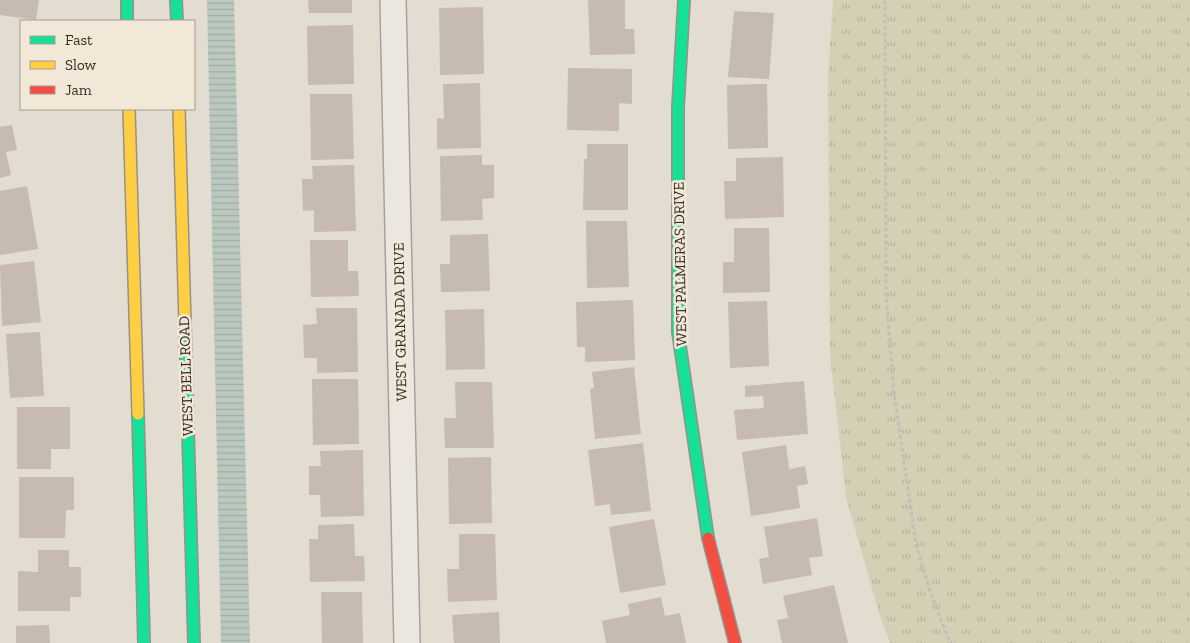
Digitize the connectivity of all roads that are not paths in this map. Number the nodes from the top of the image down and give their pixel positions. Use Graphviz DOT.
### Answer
graph roads {
  1 [pos="127,0"];
  2 [pos="176,0"];
  3 [pos="393,0"];
  4 [pos="684,0"];
  5 [pos="127,20"];
  6 [pos="177,20"];
  7 [pos="129,110"];
  8 [pos="179,110"];
  9 [pos="144,643"];
  10 [pos="194,643"];
  11 [pos="407,643"];
  12 [pos="735,643"];
  1 -- 5 [label="main road"];
  2 -- 6 [label="main road"];
  3 -- 11 [label="street, WEST GRANADA DRIVE"];
  4 -- 12 [label="main road, WEST PALMERAS DRIVE"];
  7 -- 9 [label="main road"];
  8 -- 10 [label="main road, WEST BELL ROAD"];
}
